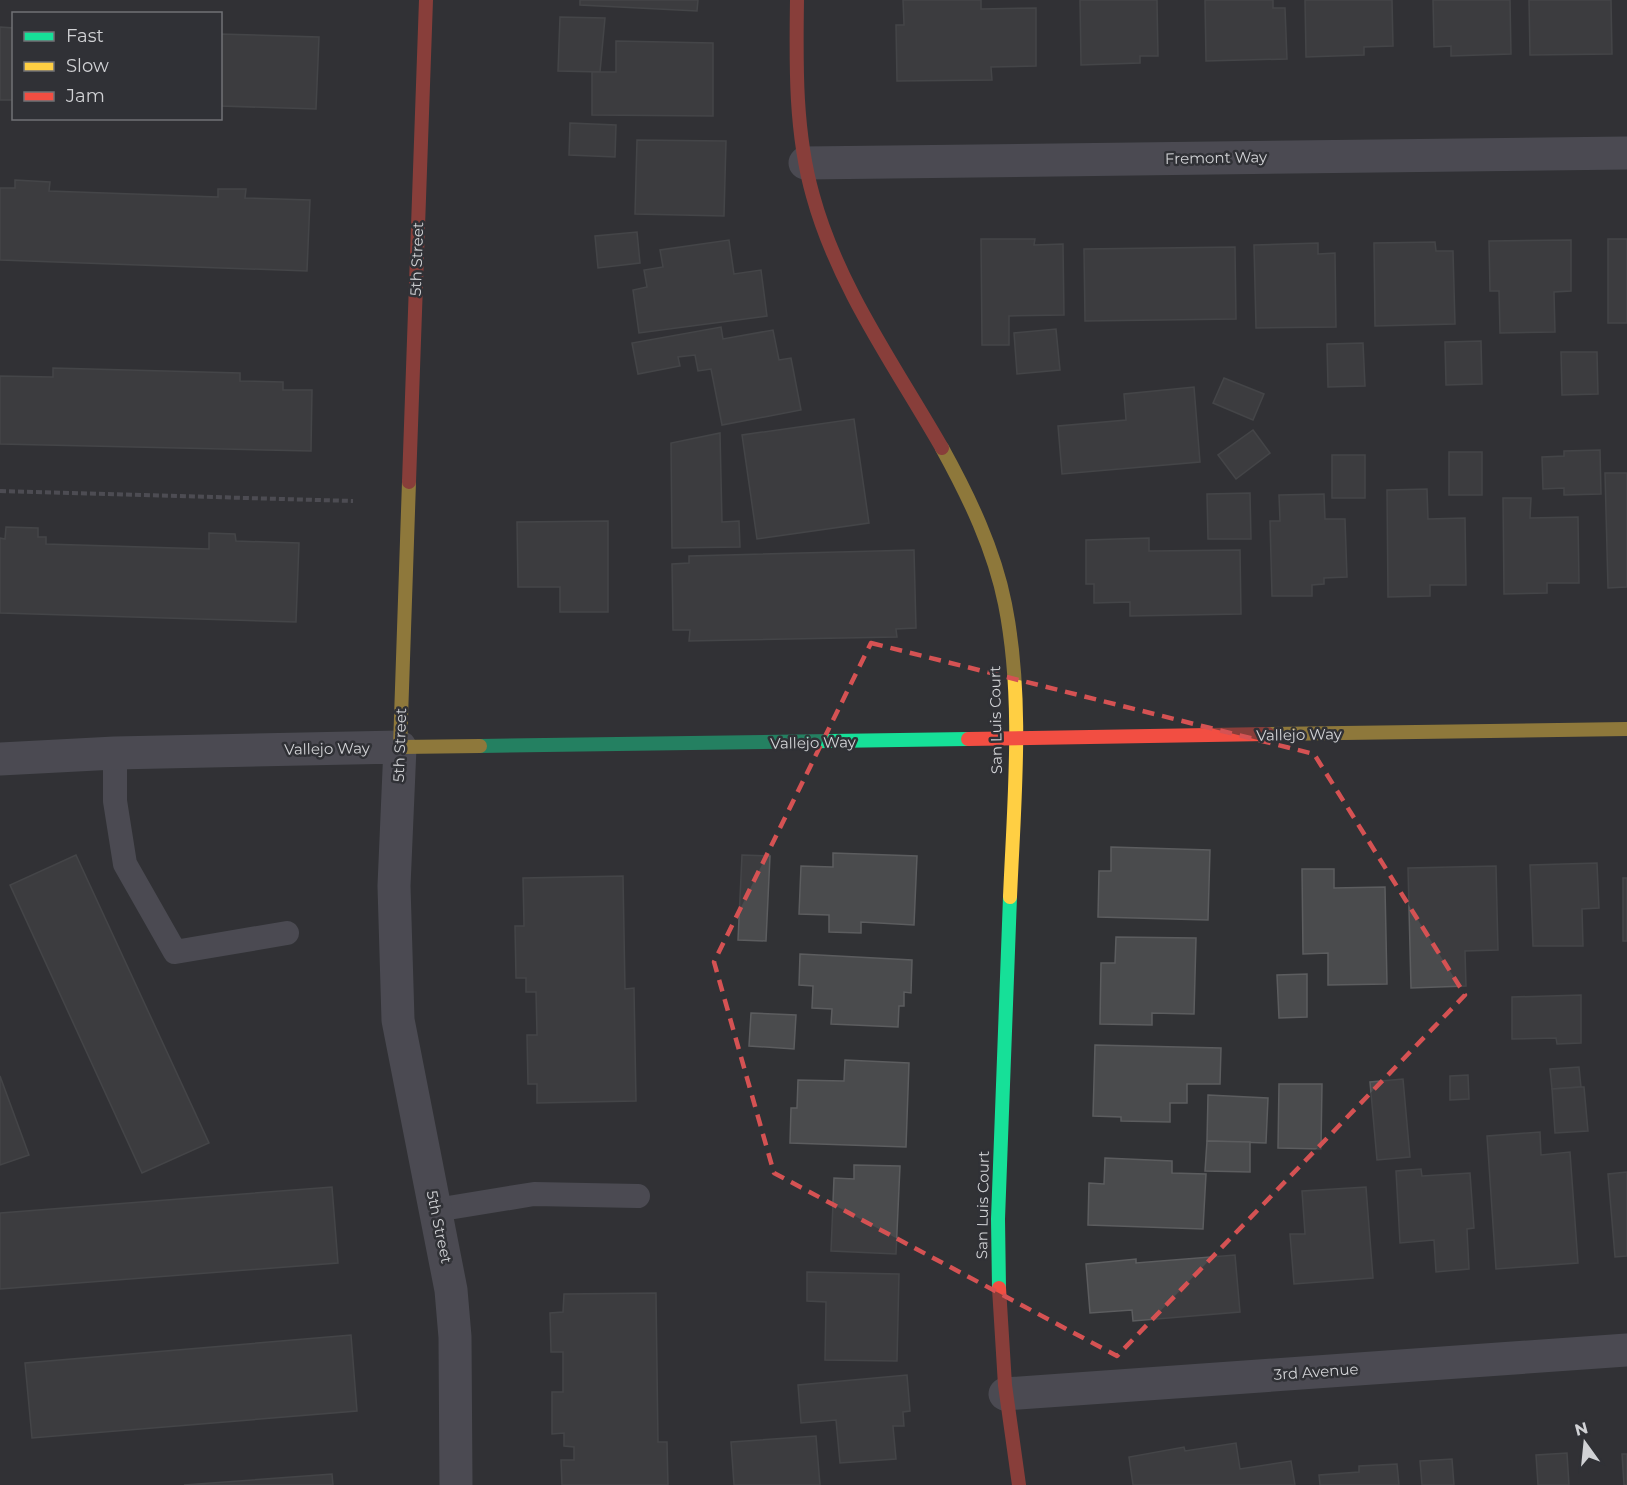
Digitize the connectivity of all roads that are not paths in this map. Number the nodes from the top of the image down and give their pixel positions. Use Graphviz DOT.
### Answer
graph roads {
  1 [pos="426,0"];
  2 [pos="798,0"];
  3 [pos="1627,153"];
  4 [pos="805,163"];
  5 [pos="1627,729"];
  6 [pos="1014,739"];
  7 [pos="400,747"];
  8 [pos="115,753"];
  9 [pos="0,759"];
  10 [pos="287,933"];
  11 [pos="638,1196"];
  12 [pos="436,1210"];
  13 [pos="1627,1350"];
  14 [pos="1005,1394"];
  15 [pos="456,1485"];
  16 [pos="1019,1485"];
  1 -- 7 [label="street, 5th Street"];
  2 -- 4 [label="street, San Luis Court"];
  3 -- 4 [label="street, Fremont Way"];
  4 -- 6 [label="street, San Luis Court"];
  5 -- 6 [label="street, Vallejo Way"];
  6 -- 7 [label="street, Vallejo Way"];
  6 -- 14 [label="street, San Luis Court"];
  7 -- 8 [label="street, Vallejo Way"];
  7 -- 12 [label="street, 5th Street"];
  8 -- 9 [label="street, Vallejo Way"];
  8 -- 10 [label="lane"];
  11 -- 12 [label="lane"];
  12 -- 15 [label="street, 5th Street"];
  13 -- 14 [label="street, 3rd Avenue"];
  14 -- 16 [label="street, San Luis Court"];
}
